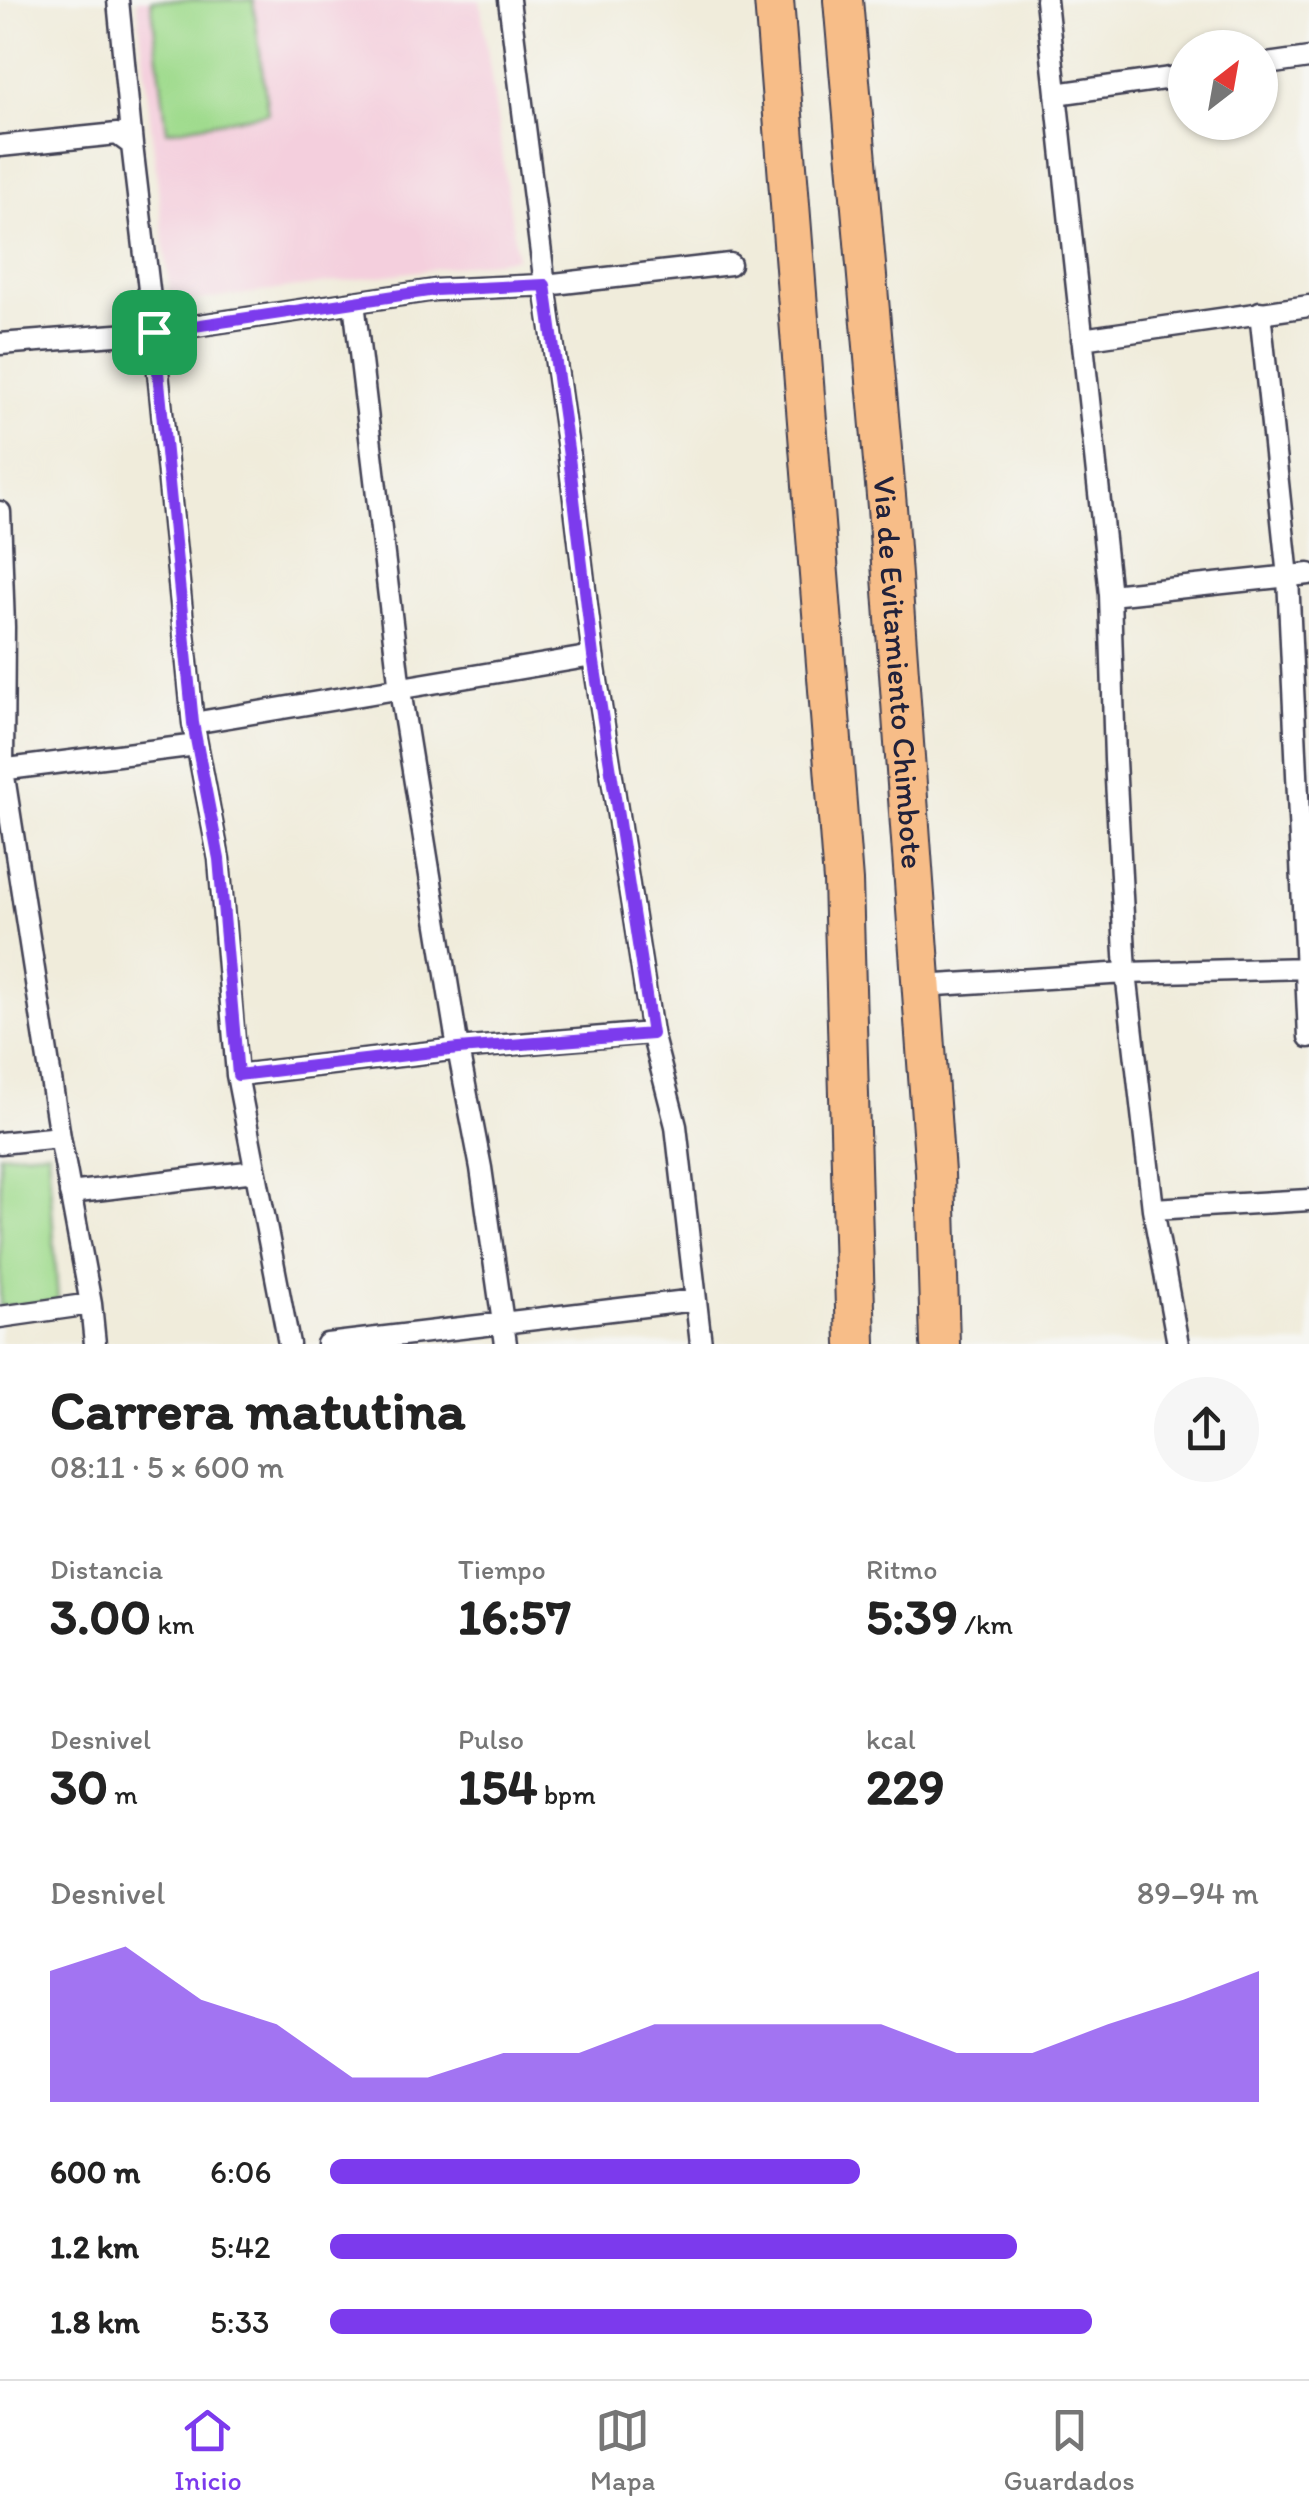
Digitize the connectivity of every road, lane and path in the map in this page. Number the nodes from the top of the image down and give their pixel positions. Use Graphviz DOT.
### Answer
graph roads {
  1 [pos="118,0"];
  2 [pos="509,0"];
  3 [pos="774,0"];
  4 [pos="843,0"];
  5 [pos="1046,0"];
  6 [pos="1309,58"];
  7 [pos="1278,62"];
  8 [pos="1168,78"];
  9 [pos="1056,94"];
  10 [pos="132,145"];
  11 [pos="0,146"];
  12 [pos="730,264"];
  13 [pos="545,285"];
  14 [pos="354,302"];
  15 [pos="1309,306"];
  16 [pos="1260,312"];
  17 [pos="154,332"];
  18 [pos="1082,339"];
  19 [pos="0,344"];
  20 [pos="0,512"];
  21 [pos="1299,576"];
  22 [pos="1110,595"];
  23 [pos="593,656"];
  24 [pos="400,690"];
  25 [pos="193,723"];
  26 [pos="198,745"];
  27 [pos="1,770"];
  28 [pos="1307,968"];
  29 [pos="1126,972"];
  30 [pos="921,986"];
  31 [pos="652,1034"];
  32 [pos="1309,1037"];
  33 [pos="458,1049"];
  34 [pos="238,1075"];
  35 [pos="60,1137"];
  36 [pos="0,1143"];
  37 [pos="255,1171"];
  38 [pos="70,1194"];
  39 [pos="1309,1200"];
  40 [pos="1152,1208"];
  41 [pos="696,1300"];
  42 [pos="91,1304"];
  43 [pos="0,1317"];
  44 [pos="504,1333"];
  45 [pos="96,1344"];
  46 [pos="289,1344"];
  47 [pos="327,1344"];
  48 [pos="701,1344"];
  49 [pos="856,1344"];
  50 [pos="940,1344"];
  51 [pos="1178,1344"];
  1 -- 10 [label="street"];
  2 -- 13 [label="street"];
  3 -- 49 [label="highway"];
  4 -- 30 [label="highway, Via de Evitamiento Chimbote"];
  5 -- 9 [label="street"];
  6 -- 7 [label="street"];
  8 -- 9 [label="street"];
  9 -- 18 [label="street"];
  10 -- 11 [label="street"];
  10 -- 17 [label="street"];
  12 -- 13 [label="street"];
  13 -- 14 [label="street"];
  13 -- 23 [label="street"];
  14 -- 17 [label="street"];
  14 -- 24 [label="street"];
  15 -- 16 [label="street"];
  16 -- 18 [label="street"];
  16 -- 21 [label="street"];
  17 -- 19 [label="street"];
  17 -- 25 [label="street"];
  18 -- 22 [label="street"];
  20 -- 27 [label="street"];
  21 -- 22 [label="street"];
  21 -- 28 [label="street"];
  22 -- 29 [label="street"];
  23 -- 24 [label="street"];
  23 -- 31 [label="street"];
  24 -- 25 [label="street"];
  24 -- 33 [label="street"];
  25 -- 26 [label="street"];
  26 -- 27 [label="street"];
  26 -- 34 [label="street"];
  27 -- 35 [label="street"];
  28 -- 29 [label="street"];
  28 -- 32 [label="street"];
  29 -- 30 [label="street"];
  29 -- 40 [label="street"];
  30 -- 50 [label="highway, Via de Evitamiento Chimbote"];
  31 -- 33 [label="street"];
  31 -- 41 [label="street"];
  33 -- 34 [label="street"];
  33 -- 44 [label="street"];
  34 -- 37 [label="street"];
  35 -- 36 [label="street"];
  35 -- 38 [label="street"];
  37 -- 38 [label="street"];
  37 -- 46 [label="street"];
  38 -- 42 [label="street"];
  39 -- 40 [label="street"];
  40 -- 51 [label="street"];
  41 -- 44 [label="street"];
  41 -- 48 [label="street"];
  42 -- 43 [label="street"];
  42 -- 45 [label="street"];
  44 -- 47 [label="street"];
}
